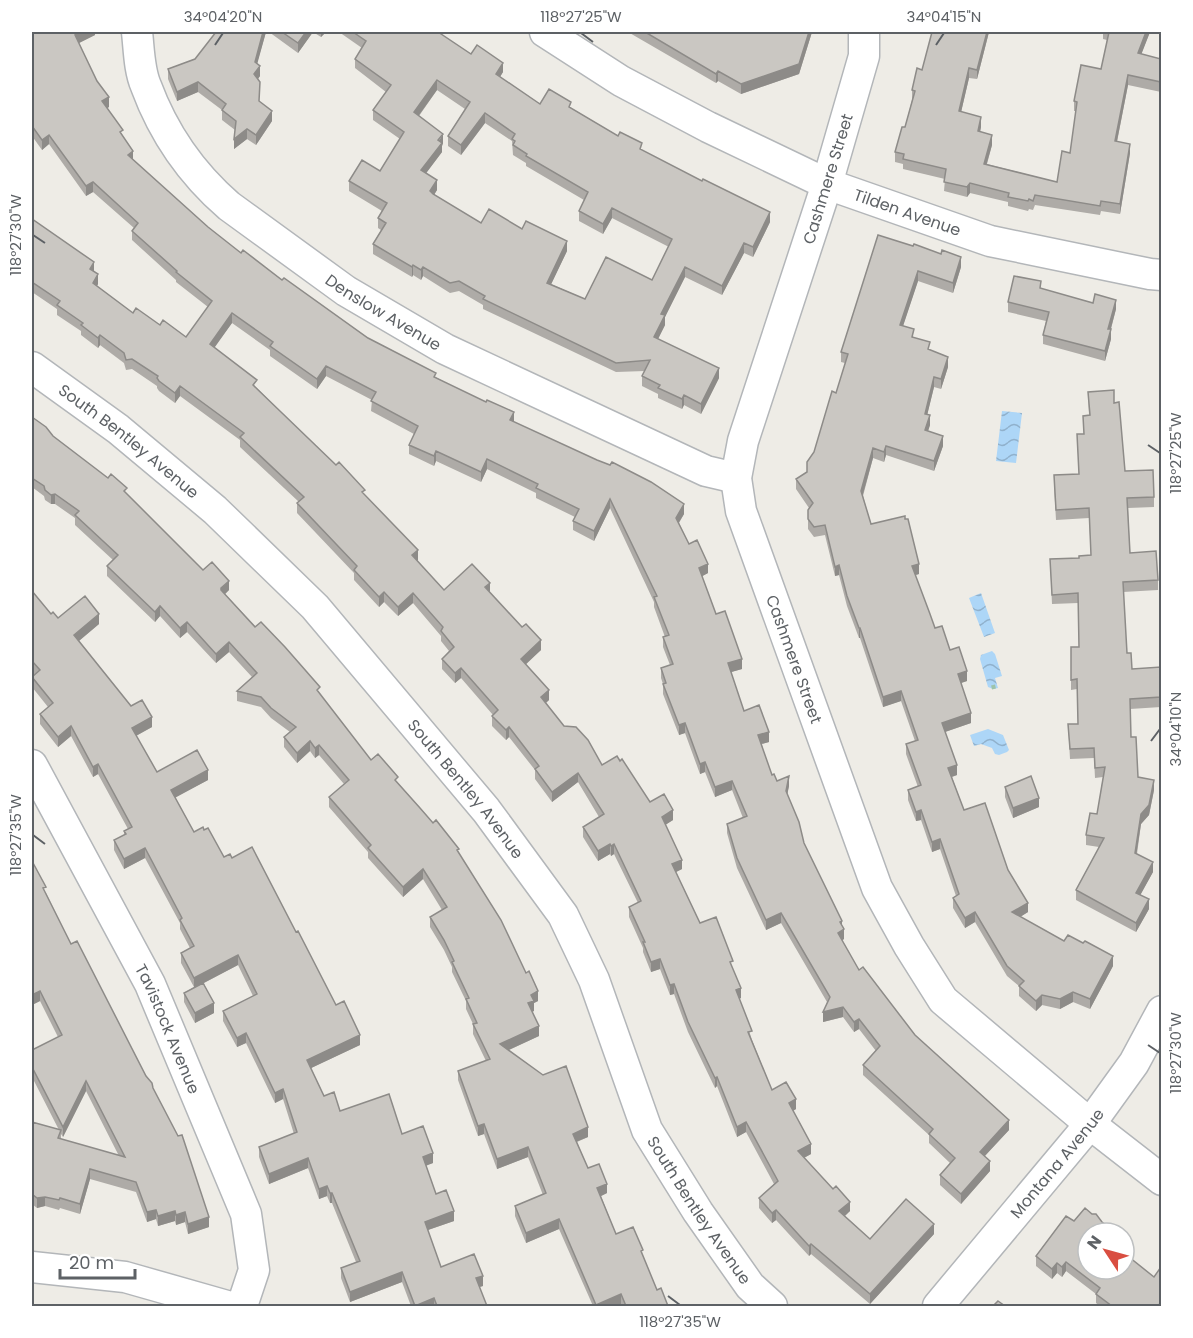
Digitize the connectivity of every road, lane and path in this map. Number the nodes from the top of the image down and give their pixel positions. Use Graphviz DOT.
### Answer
graph roads {
  1 [pos="137,32"];
  2 [pos="545,32"];
  3 [pos="864,32"];
  4 [pos="827,184"];
  5 [pos="1161,275"];
  6 [pos="32,367"];
  7 [pos="736,478"];
  8 [pos="32,765"];
  9 [pos="1161,1011"];
  10 [pos="1090,1124"];
  11 [pos="1161,1179"];
  12 [pos="32,1267"];
  13 [pos="226,1306"];
  14 [pos="242,1306"];
  15 [pos="772,1306"];
  16 [pos="938,1306"];
  1 -- 7 [label="street, Denslow Avenue"];
  2 -- 4 [label="street, Tilden Avenue"];
  3 -- 4 [label="street, Cashmere Street"];
  4 -- 5 [label="street, Tilden Avenue"];
  4 -- 7 [label="street, Cashmere Street"];
  6 -- 15 [label="street, South Bentley Avenue"];
  7 -- 10 [label="street, Cashmere Street"];
  8 -- 14 [label="street, Tavistock Avenue"];
  9 -- 10 [label="street, Montana Avenue"];
  10 -- 11 [label="street, Cashmere Street"];
  10 -- 16 [label="street, Montana Avenue"];
  12 -- 13 [label="street"];
}
